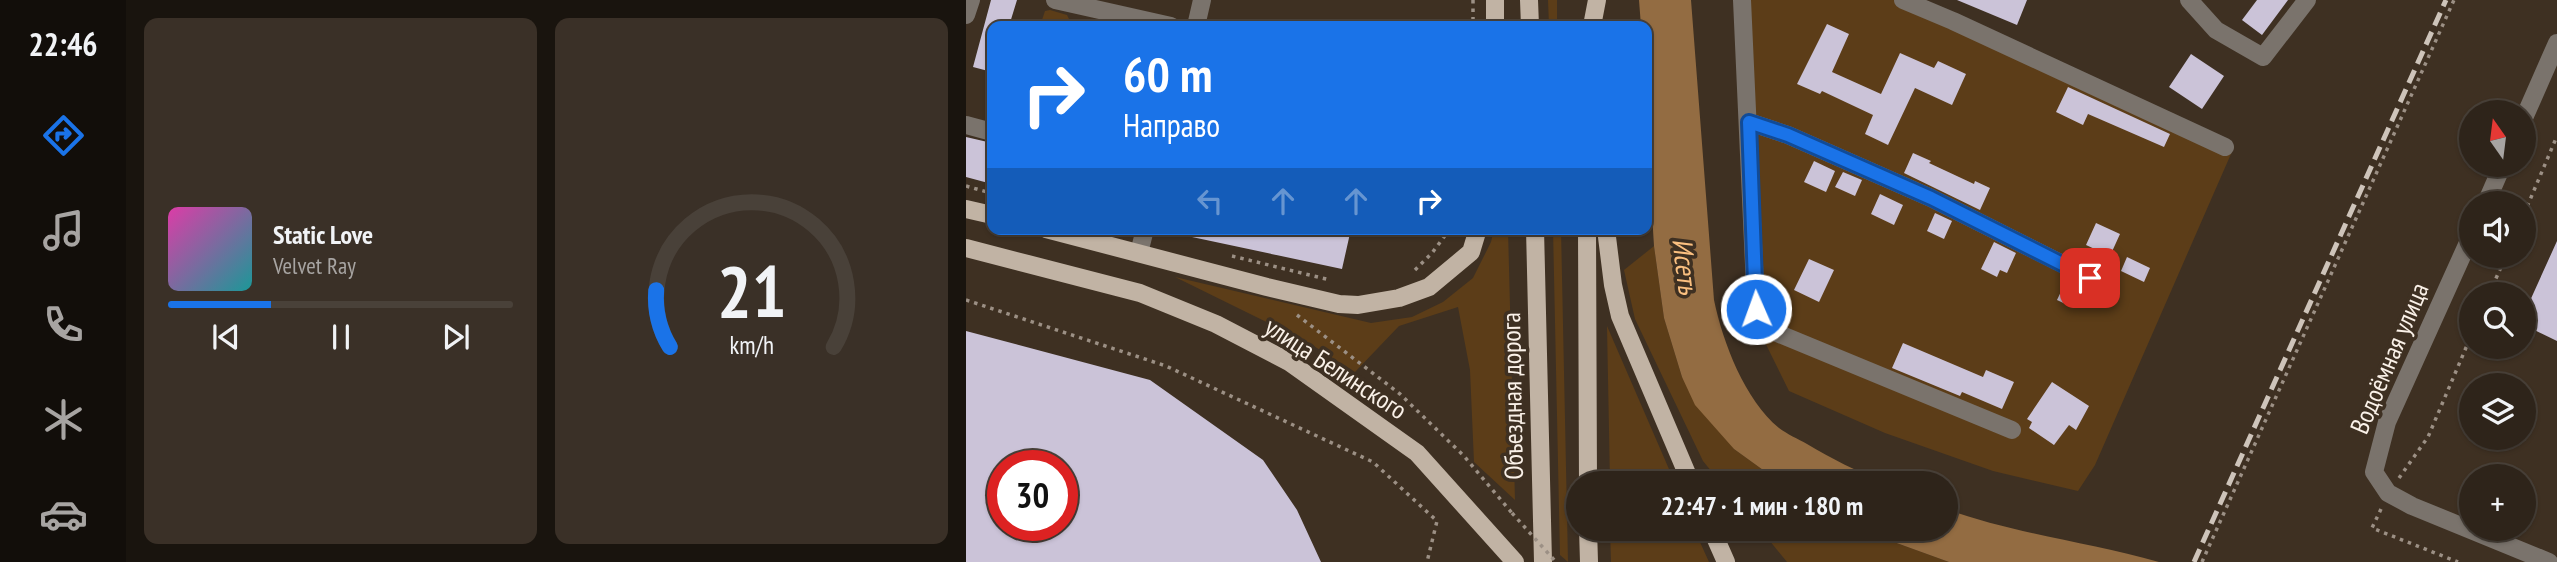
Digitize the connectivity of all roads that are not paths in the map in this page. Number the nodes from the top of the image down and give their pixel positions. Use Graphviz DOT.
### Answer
graph roads {
  1 [pos="971,0"];
  2 [pos="1055,0"];
  3 [pos="1202,0"];
  4 [pos="1495,0"];
  5 [pos="1529,0"];
  6 [pos="1585,0"];
  7 [pos="1597,0"];
  8 [pos="1742,0"];
  9 [pos="1903,0"];
  10 [pos="2189,0"];
  11 [pos="2307,0"];
  12 [pos="966,15"];
  13 [pos="1149,21"];
  14 [pos="1197,21"];
  15 [pos="1495,21"];
  16 [pos="1530,21"];
  17 [pos="1585,21"];
  18 [pos="1593,21"];
  19 [pos="2557,43"];
  20 [pos="2532,100"];
  21 [pos="1749,122"];
  22 [pos="966,125"];
  23 [pos="987,131"];
  24 [pos="2225,147"];
  25 [pos="966,209"];
  26 [pos="987,214"];
  27 [pos="1069,235"];
  28 [pos="1144,235"];
  29 [pos="1476,235"];
  30 [pos="1535,235"];
  31 [pos="1587,235"];
  32 [pos="1606,235"];
  33 [pos="966,248"];
  34 [pos="1139,253"];
  35 [pos="2459,263"];
  36 [pos="2110,288"];
  37 [pos="2012,430"];
  38 [pos="1588,471"];
  39 [pos="1686,471"];
  40 [pos="1588,541"];
  41 [pos="1717,541"];
  42 [pos="1515,562"];
  43 [pos="1542,562"];
  44 [pos="1589,562"];
  45 [pos="1726,562"];
  46 [pos="2549,562"];
  1 -- 12 [label="street"];
  2 -- 13 [label="street"];
  3 -- 14 [label="street"];
  4 -- 15 [label="main road"];
  5 -- 16 [label="main road"];
  6 -- 17 [label="main road"];
  7 -- 18 [label="main road"];
  8 -- 21 [label="street"];
  9 -- 24 [label="street"];
  10 -- 11 [label="street"];
  19 -- 20 [label="street"];
  21 -- 36 [label="street"];
  21 -- 37 [label="street"];
  22 -- 23 [label="street"];
  25 -- 26 [label="main road"];
  27 -- 34 [label="main road"];
  28 -- 34 [label="street"];
  29 -- 34 [label="main road"];
  30 -- 43 [label="main road, Объездная дорога"];
  31 -- 38 [label="main road"];
  32 -- 39 [label="main road"];
  33 -- 42 [label="main road, улица Белинского"];
  35 -- 46 [label="street, Водоёмная улица"];
  40 -- 44 [label="main road"];
  41 -- 45 [label="main road"];
}
